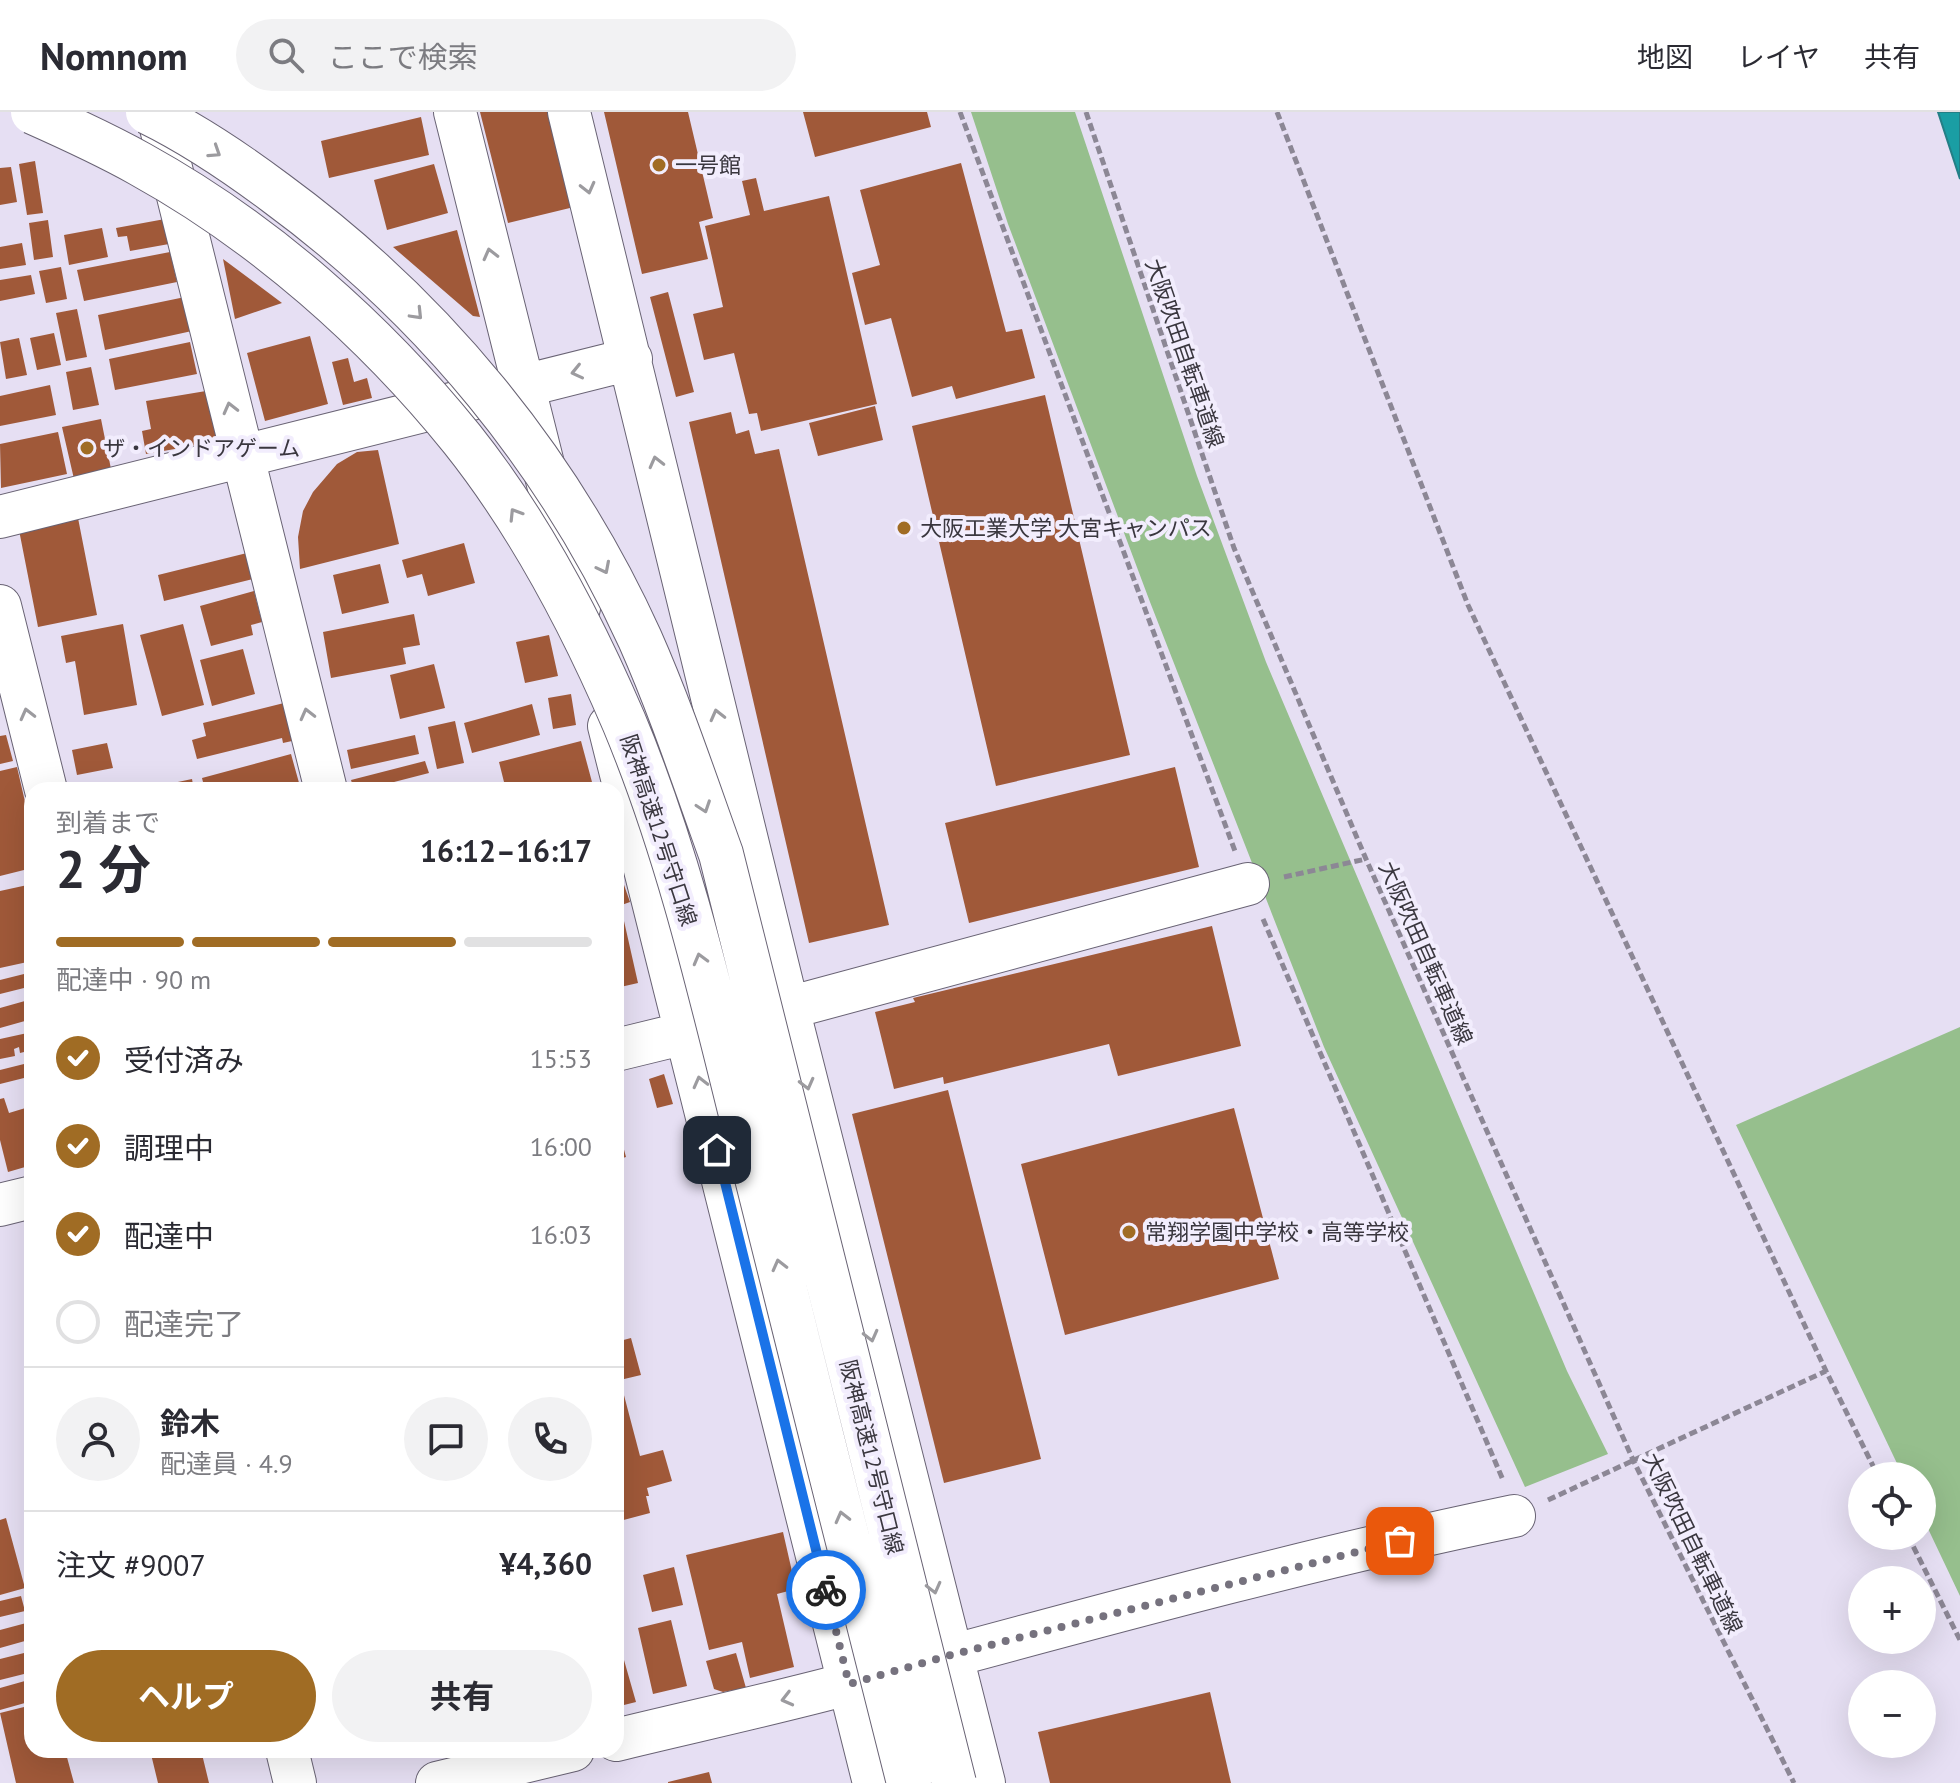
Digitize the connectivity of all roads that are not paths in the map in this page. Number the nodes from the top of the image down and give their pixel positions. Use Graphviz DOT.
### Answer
graph roads {
  1 [pos="33,112"];
  2 [pos="148,112"];
  3 [pos="157,112"];
  4 [pos="455,112"];
  5 [pos="569,112"];
  6 [pos="631,359"];
  7 [pos="522,385"];
  8 [pos="242,456"];
  9 [pos="0,517"];
  10 [pos="0,606"];
  11 [pos="44,782"];
  12 [pos="324,782"];
  13 [pos="623,782"];
  14 [pos="624,784"];
  15 [pos="1248,884"];
  16 [pos="788,1008"];
  17 [pos="687,1031"];
  18 [pos="624,1048"];
  19 [pos="24,1199"];
  20 [pos="0,1205"];
  21 [pos="1510,1501"];
  22 [pos="951,1655"];
  23 [pos="849,1684"];
  24 [pos="624,1738"];
  25 [pos="289,1758"];
  26 [pos="538,1758"];
  27 [pos="571,1758"];
  28 [pos="295,1783"];
  29 [pos="437,1783"];
  30 [pos="576,1783"];
  31 [pos="874,1783"];
  32 [pos="909,1783"];
  33 [pos="954,1783"];
  34 [pos="984,1783"];
  32 -- 1 [label="highway, 阪神高速12号守口線, one-way, bridge"];
  2 -- 33 [label="highway, 阪神高速12号守口線, one-way, bridge"];
  8 -- 3 [label="street, one-way"];
  7 -- 4 [label="street, one-way"];
  5 -- 6 [label="street, one-way"];
  6 -- 7 [label="street, one-way"];
  16 -- 6 [label="street, one-way"];
  7 -- 8 [label="street"];
  7 -- 13 [label="street"];
  8 -- 9 [label="street"];
  12 -- 8 [label="street, one-way"];
  11 -- 10 [label="street, one-way"];
  14 -- 17 [label="street"];
  15 -- 16 [label="street"];
  16 -- 17 [label="street"];
  16 -- 22 [label="street, one-way"];
  17 -- 18 [label="street"];
  23 -- 17 [label="street, one-way"];
  19 -- 20 [label="street"];
  21 -- 22 [label="street"];
  22 -- 23 [label="street"];
  22 -- 34 [label="street"];
  23 -- 24 [label="street, one-way"];
  23 -- 31 [label="street"];
  25 -- 28 [label="street"];
  26 -- 29 [label="street"];
  27 -- 30 [label="street"];
}
